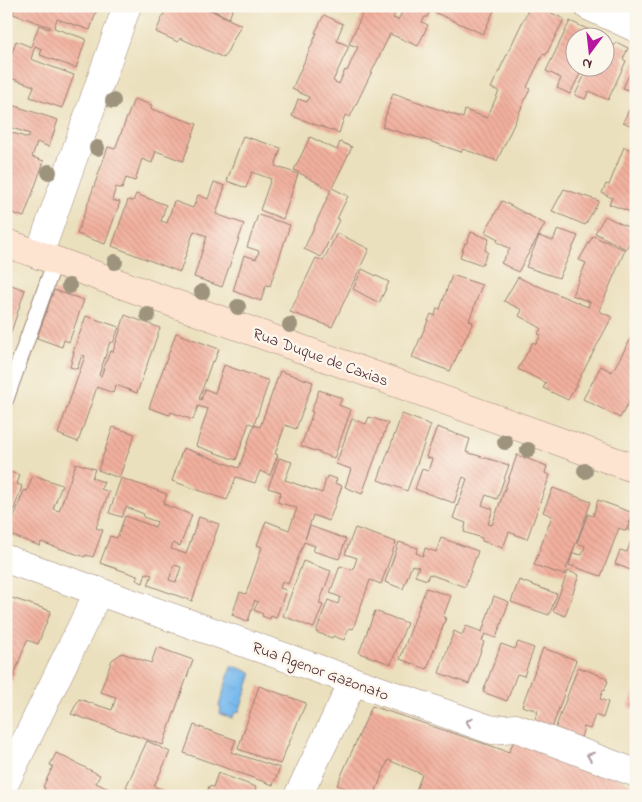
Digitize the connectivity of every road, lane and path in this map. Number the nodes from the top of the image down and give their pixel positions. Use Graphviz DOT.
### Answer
graph roads {
  1 [pos="126,6"];
  2 [pos="588,6"];
  3 [pos="636,28"];
  4 [pos="6,243"];
  5 [pos="47,258"];
  6 [pos="6,399"];
  7 [pos="636,469"];
  8 [pos="6,559"];
  9 [pos="99,591"];
  10 [pos="353,682"];
  11 [pos="636,774"];
  12 [pos="6,781"];
  13 [pos="298,796"];
  1 -- 5 [label="street"];
  2 -- 3 [label="street"];
  4 -- 5 [label="main road, Rua Duque de Caxias"];
  5 -- 6 [label="lane"];
  5 -- 7 [label="main road, Rua Duque de Caxias"];
  8 -- 9 [label="street, Rua Agenor Gazonato"];
  9 -- 10 [label="street, Rua Agenor Gazonato"];
  9 -- 12 [label="street"];
  11 -- 10 [label="street, Rua Agenor Gazonato, one-way"];
  10 -- 13 [label="street"];
}
